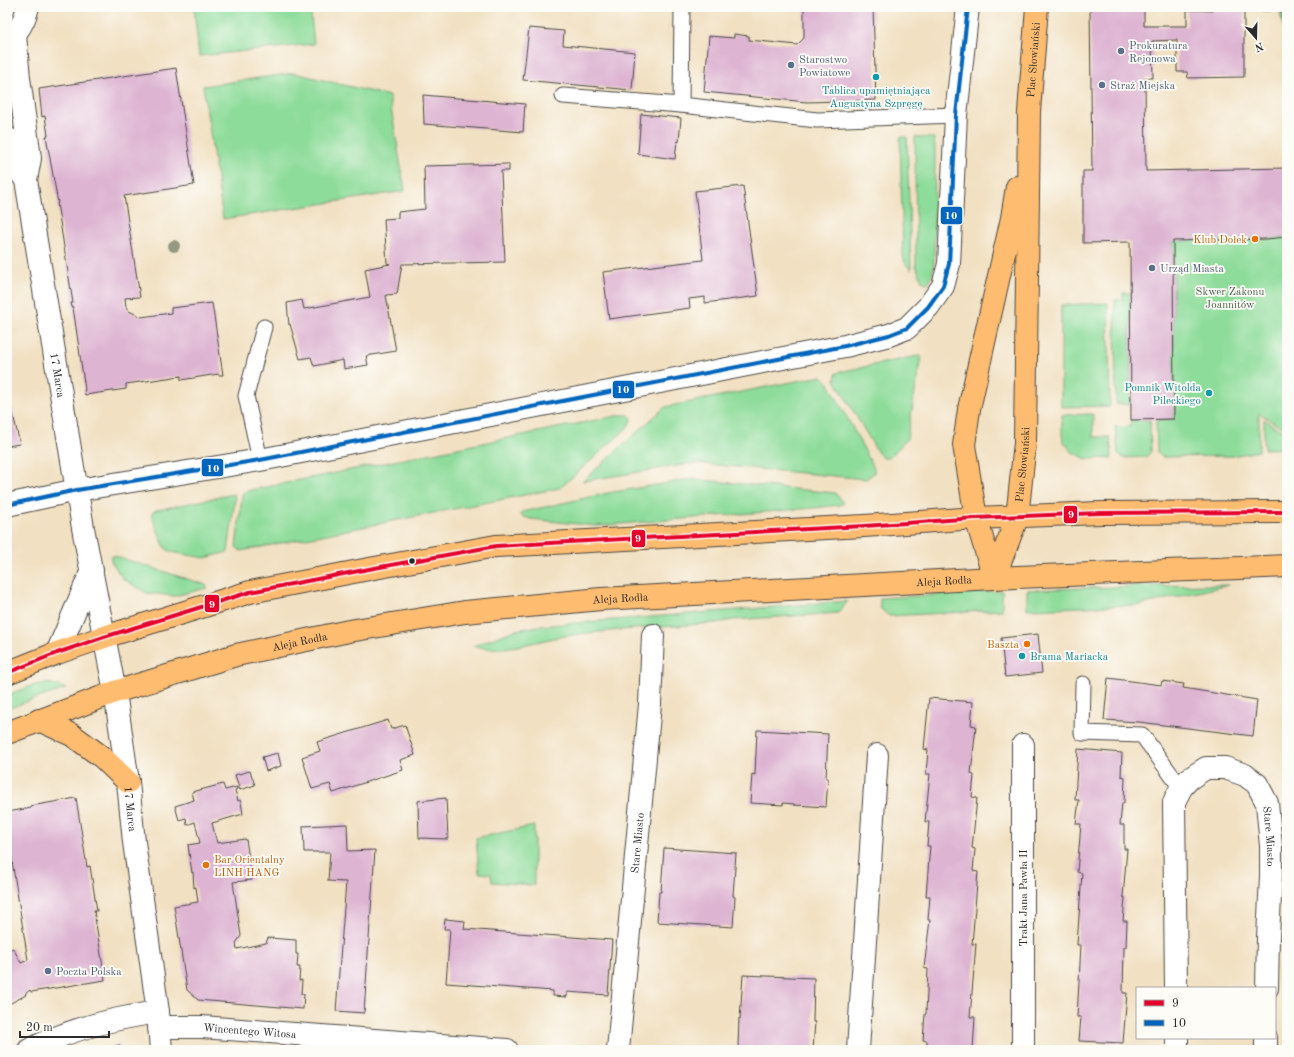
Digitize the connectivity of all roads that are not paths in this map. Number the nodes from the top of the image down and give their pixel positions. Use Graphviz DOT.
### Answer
graph roads {
  1 [pos="28,7"];
  2 [pos="968,7"];
  3 [pos="1037,7"];
  4 [pos="682,10"];
  5 [pos="11,38"];
  6 [pos="563,96"];
  7 [pos="681,105"];
  8 [pos="1029,112"];
  9 [pos="956,115"];
  10 [pos="7,138"];
  11 [pos="26,180"];
  12 [pos="264,327"];
  13 [pos="260,460"];
  14 [pos="78,490"];
  15 [pos="7,505"];
  16 [pos="1287,512"];
  17 [pos="976,518"];
  18 [pos="1017,518"];
  19 [pos="1287,566"];
  20 [pos="92,570"];
  21 [pos="994,578"];
  22 [pos="653,635"];
  23 [pos="104,637"];
  24 [pos="57,653"];
  25 [pos="7,673"];
  26 [pos="1083,684"];
  27 [pos="115,692"];
  28 [pos="39,720"];
  29 [pos="7,733"];
  30 [pos="1024,745"];
  31 [pos="877,755"];
  32 [pos="128,782"];
  33 [pos="1181,788"];
  34 [pos="1176,987"];
  35 [pos="1267,987"];
  36 [pos="159,1019"];
  37 [pos="1177,1039"];
  38 [pos="1266,1039"];
  39 [pos="29,1050"];
  40 [pos="161,1050"];
  41 [pos="507,1050"];
  42 [pos="618,1050"];
  43 [pos="858,1050"];
  44 [pos="1023,1050"];
  45 [pos="1177,1050"];
  46 [pos="1266,1050"];
  1 -- 5 [label="street"];
  2 -- 9 [label="street"];
  3 -- 8 [label="main road, Plac Słowiański"];
  4 -- 7 [label="lane"];
  5 -- 11 [label="street, 17 Marca"];
  6 -- 7 [label="lane"];
  7 -- 9 [label="lane"];
  8 -- 17 [label="main road, Plac Słowiański"];
  8 -- 18 [label="main road, Plac Słowiański"];
  9 -- 13 [label="street"];
  10 -- 11 [label="street, 17 Marca"];
  11 -- 14 [label="street, 17 Marca"];
  12 -- 13 [label="lane"];
  13 -- 14 [label="street"];
  14 -- 15 [label="street"];
  14 -- 20 [label="street, 17 Marca"];
  16 -- 18 [label="main road"];
  17 -- 18 [label="main road"];
  17 -- 21 [label="main road, Plac Słowiański"];
  17 -- 23 [label="main road"];
  18 -- 21 [label="main road, Plac Słowiański"];
  19 -- 21 [label="main road, Aleja Rodła"];
  20 -- 23 [label="street, 17 Marca"];
  20 -- 24 [label="street"];
  21 -- 27 [label="main road, Aleja Rodła"];
  22 -- 42 [label="street, Stare Miasto"];
  23 -- 24 [label="main road"];
  23 -- 27 [label="street, 17 Marca"];
  24 -- 25 [label="main road"];
  26 -- 33 [label="lane"];
  27 -- 28 [label="main road, Aleja Rodła"];
  27 -- 32 [label="street, 17 Marca"];
  28 -- 29 [label="main road, Aleja Rodła"];
  28 -- 32 [label="main road"];
  30 -- 44 [label="street, Trakt Jana Pawła II"];
  31 -- 43 [label="street"];
  32 -- 36 [label="street, 17 Marca"];
  33 -- 34 [label="street, Stare Miasto"];
  33 -- 35 [label="street, Stare Miasto"];
  36 -- 39 [label="street, Wincentego Witosa"];
  36 -- 40 [label="street, 17 Marca"];
  36 -- 41 [label="street, Wincentego Witosa"];
  37 -- 45 [label="street"];
  38 -- 46 [label="street"];
}
